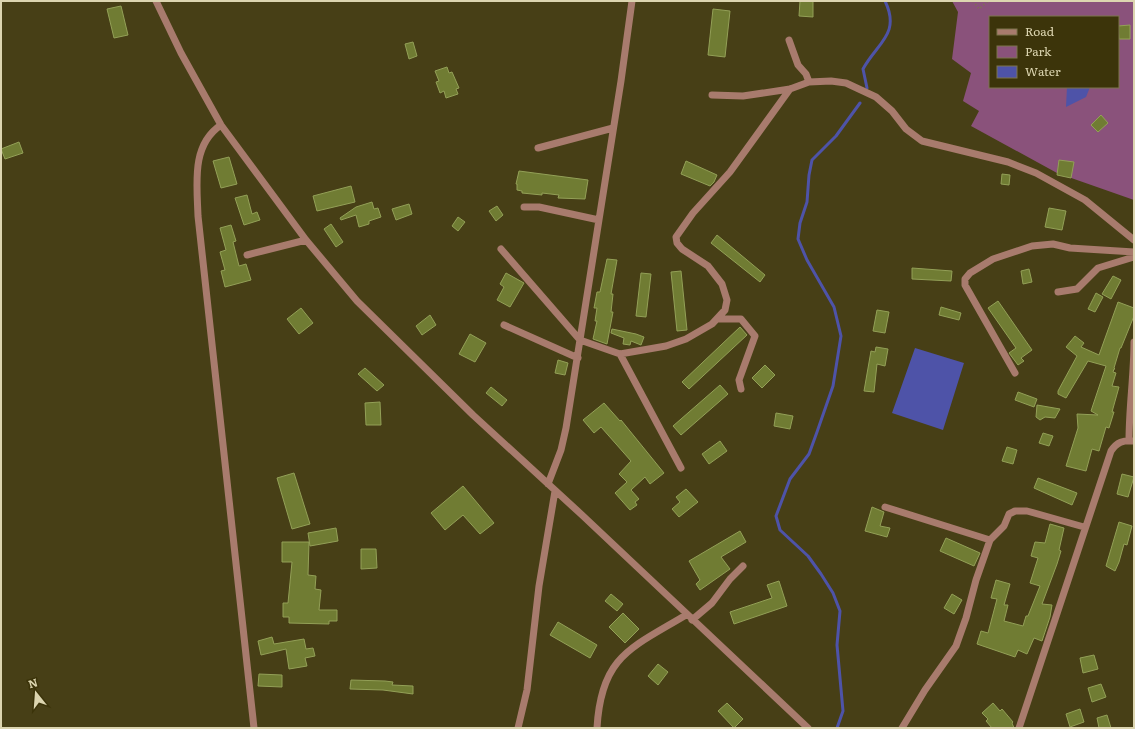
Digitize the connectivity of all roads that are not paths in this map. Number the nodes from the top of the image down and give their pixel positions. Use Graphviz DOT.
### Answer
graph roads {
  1 [pos="156,1"];
  2 [pos="632,1"];
  3 [pos="789,40"];
  4 [pos="809,82"];
  5 [pos="790,88"];
  6 [pos="712,94"];
  7 [pos="221,125"];
  8 [pos="613,128"];
  9 [pos="538,148"];
  10 [pos="524,207"];
  11 [pos="599,220"];
  12 [pos="306,240"];
  13 [pos="1134,240"];
  14 [pos="501,249"];
  15 [pos="1134,252"];
  16 [pos="247,255"];
  17 [pos="1134,257"];
  18 [pos="1058,292"];
  19 [pos="719,319"];
  20 [pos="504,325"];
  21 [pos="580,340"];
  22 [pos="1134,342"];
  23 [pos="620,354"];
  24 [pos="578,358"];
  25 [pos="1015,373"];
  26 [pos="741,389"];
  27 [pos="1132,441"];
  28 [pos="681,468"];
  29 [pos="548,484"];
  30 [pos="555,490"];
  31 [pos="885,507"];
  32 [pos="1084,527"];
  33 [pos="990,540"];
  34 [pos="743,566"];
  35 [pos="686,615"];
  36 [pos="692,620"];
  37 [pos="254,728"];
  38 [pos="518,728"];
  39 [pos="597,728"];
  40 [pos="808,728"];
  41 [pos="902,728"];
  42 [pos="1019,728"];
  1 -- 7 [label="street"];
  2 -- 8 [label="street"];
  3 -- 4 [label="street"];
  4 -- 5 [label="street"];
  4 -- 13 [label="street"];
  5 -- 6 [label="street"];
  5 -- 19 [label="street"];
  7 -- 12 [label="street"];
  7 -- 37 [label="street"];
  8 -- 9 [label="street"];
  8 -- 11 [label="street"];
  10 -- 11 [label="street"];
  11 -- 21 [label="street"];
  12 -- 16 [label="street"];
  12 -- 29 [label="street"];
  14 -- 21 [label="street"];
  15 -- 25 [label="street"];
  17 -- 18 [label="street"];
  19 -- 23 [label="street"];
  19 -- 26 [label="street"];
  20 -- 24 [label="street"];
  21 -- 23 [label="street"];
  21 -- 24 [label="street"];
  22 -- 27 [label="street"];
  23 -- 28 [label="street"];
  24 -- 29 [label="street"];
  27 -- 32 [label="street"];
  29 -- 30 [label="street"];
  30 -- 35 [label="street"];
  30 -- 38 [label="street"];
  31 -- 33 [label="street"];
  32 -- 33 [label="street"];
  32 -- 42 [label="street"];
  33 -- 41 [label="street"];
  34 -- 36 [label="street"];
  35 -- 36 [label="street"];
  35 -- 39 [label="street"];
  36 -- 40 [label="street"];
}
